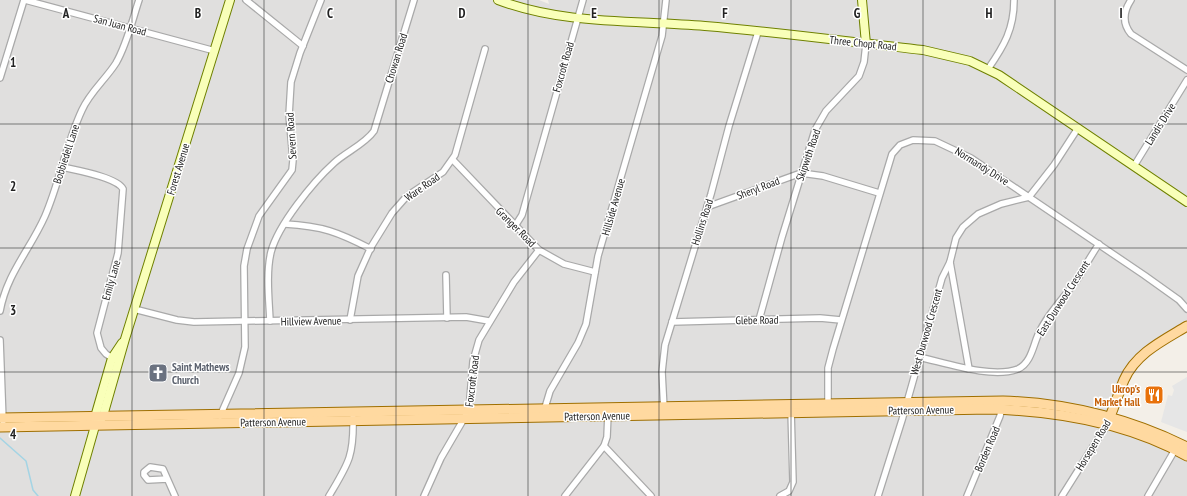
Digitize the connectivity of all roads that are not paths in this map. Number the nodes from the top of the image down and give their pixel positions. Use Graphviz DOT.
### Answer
graph roads {
  1 [pos="24,0"];
  2 [pos="138,0"];
  3 [pos="230,0"];
  4 [pos="246,0"];
  5 [pos="321,0"];
  6 [pos="414,0"];
  7 [pos="498,0"];
  8 [pos="583,0"];
  9 [pos="666,0"];
  10 [pos="862,0"];
  11 [pos="1014,0"];
  12 [pos="1131,0"];
  13 [pos="578,18"];
  14 [pos="664,23"];
  15 [pos="130,28"];
  16 [pos="758,32"];
  17 [pos="866,44"];
  18 [pos="303,46"];
  19 [pos="485,48"];
  20 [pos="215,51"];
  21 [pos="988,69"];
  22 [pos="1187,70"];
  23 [pos="0,78"];
  24 [pos="1187,80"];
  25 [pos="1078,128"];
  26 [pos="453,160"];
  27 [pos="62,166"];
  28 [pos="1134,166"];
  29 [pos="802,173"];
  30 [pos="879,193"];
  31 [pos="1029,197"];
  32 [pos="1187,202"];
  33 [pos="707,206"];
  34 [pos="285,224"];
  35 [pos="515,226"];
  36 [pos="1099,244"];
  37 [pos="371,249"];
  38 [pos="539,250"];
  39 [pos="950,262"];
  40 [pos="595,272"];
  41 [pos="446,275"];
  42 [pos="134,309"];
  43 [pos="1187,309"];
  44 [pos="0,311"];
  45 [pos="447,318"];
  46 [pos="350,320"];
  47 [pos="759,320"];
  48 [pos="841,320"];
  49 [pos="270,321"];
  50 [pos="489,321"];
  51 [pos="245,322"];
  52 [pos="672,322"];
  53 [pos="1187,326"];
  54 [pos="125,339"];
  55 [pos="0,340"];
  56 [pos="112,358"];
  57 [pos="919,358"];
  58 [pos="120,362"];
  59 [pos="969,369"];
  60 [pos="1002,405"];
  61 [pos="905,406"];
  62 [pos="828,408"];
  63 [pos="791,409"];
  64 [pos="469,410"];
  65 [pos="665,411"];
  66 [pos="608,412"];
  67 [pos="543,413"];
  68 [pos="221,414"];
  69 [pos="353,416"];
  70 [pos="464,419"];
  71 [pos="98,420"];
  72 [pos="1108,422"];
  73 [pos="1,423"];
  74 [pos="217,424"];
  75 [pos="604,446"];
  76 [pos="1180,446"];
  77 [pos="1187,456"];
  78 [pos="167,479"];
  79 [pos="74,496"];
  80 [pos="175,496"];
  81 [pos="329,496"];
  82 [pos="424,496"];
  83 [pos="565,496"];
  84 [pos="651,496"];
  85 [pos="780,496"];
  86 [pos="878,496"];
  87 [pos="966,496"];
  88 [pos="1062,496"];
  89 [pos="1148,496"];
  1 -- 15 [label="street, San Juan Road"];
  1 -- 23 [label="street"];
  2 -- 15 [label="street, Bobbiedell Lane"];
  3 -- 20 [label="main road, Forest Avenue"];
  4 -- 18 [label="street"];
  5 -- 18 [label="street, Severn Road"];
  6 -- 34 [label="street, Chowan Road"];
  7 -- 13 [label="main road, Three Chopt Road"];
  8 -- 13 [label="street, Foxcroft Road"];
  9 -- 14 [label="street, Hillside Avenue"];
  10 -- 17 [label="main road, Skipwith Road"];
  11 -- 21 [label="street"];
  12 -- 22 [label="street"];
  13 -- 14 [label="main road, Three Chopt Road"];
  13 -- 35 [label="street, Foxcroft Road"];
  14 -- 16 [label="main road, Three Chopt Road"];
  14 -- 40 [label="street, Hillside Avenue"];
  15 -- 20 [label="street, San Juan Road"];
  15 -- 27 [label="street, Bobbiedell Lane"];
  16 -- 17 [label="main road, Three Chopt Road"];
  16 -- 33 [label="street, Hollins Road"];
  17 -- 21 [label="main road, Three Chopt Road"];
  17 -- 29 [label="street, Skipwith Road"];
  18 -- 51 [label="street, Severn Road"];
  19 -- 26 [label="street, Ware Road"];
  20 -- 42 [label="main road, Forest Avenue"];
  21 -- 25 [label="main road, Three Chopt Road"];
  24 -- 28 [label="street, Landis Drive"];
  25 -- 28 [label="main road, Three Chopt Road"];
  25 -- 31 [label="street"];
  26 -- 35 [label="street, Granger Road"];
  26 -- 37 [label="street, Ware Road"];
  27 -- 44 [label="street, Bobbiedell Lane"];
  27 -- 56 [label="street, Emily Lane"];
  28 -- 32 [label="main road, Three Chopt Road"];
  29 -- 30 [label="street, Sheryl Road"];
  29 -- 33 [label="street, Sheryl Road"];
  29 -- 47 [label="street, Skipwith Road"];
  30 -- 31 [label="street, Normandy Drive"];
  30 -- 48 [label="street, Normandy Drive"];
  31 -- 36 [label="street, Normandy Drive"];
  31 -- 39 [label="street, West Durwood Crescent"];
  33 -- 52 [label="street, Hollins Road"];
  34 -- 37 [label="street"];
  34 -- 49 [label="street, Chowan Road"];
  35 -- 38 [label="street, Granger Road"];
  36 -- 43 [label="street, Normandy Drive"];
  36 -- 59 [label="street, East Durwood Crescent"];
  37 -- 46 [label="street, Ware Road"];
  38 -- 40 [label="street, Granger Road"];
  38 -- 50 [label="street, Foxcroft Road"];
  39 -- 57 [label="street, West Durwood Crescent"];
  39 -- 59 [label="street, West Durwood Crescent"];
  40 -- 67 [label="street, Hillside Avenue"];
  41 -- 45 [label="street"];
  42 -- 51 [label="street, Hillview Avenue"];
  42 -- 54 [label="main road, Forest Avenue"];
  45 -- 46 [label="street, Hillview Avenue"];
  45 -- 50 [label="street, Hillview Avenue"];
  46 -- 49 [label="street, Hillview Avenue"];
  47 -- 48 [label="street, Glebe Road"];
  47 -- 52 [label="street, Glebe Road"];
  48 -- 62 [label="street, Normandy Drive"];
  49 -- 51 [label="street, Hillview Avenue"];
  50 -- 64 [label="street, Foxcroft Road"];
  51 -- 68 [label="street, Severn Road"];
  52 -- 65 [label="street, Hollins Road"];
  53 -- 72 [label="main road, Horsepen Road"];
  54 -- 56 [label="main road, Forest Avenue"];
  54 -- 58 [label="main road, Forest Avenue"];
  55 -- 73 [label="street"];
  56 -- 58 [label="street, Emily Lane"];
  56 -- 71 [label="main road, Forest Avenue"];
  57 -- 59 [label="street, East Durwood Crescent"];
  57 -- 61 [label="street, West Durwood Crescent"];
  58 -- 71 [label="main road, Forest Avenue"];
  60 -- 61 [label="main road, Patterson Avenue"];
  60 -- 72 [label="main road, Patterson Avenue"];
  60 -- 87 [label="street, Borden Road"];
  61 -- 62 [label="main road, Patterson Avenue"];
  61 -- 86 [label="street, West Durwood Crescent"];
  62 -- 63 [label="main road, Patterson Avenue"];
  63 -- 65 [label="main road, Patterson Avenue"];
  63 -- 85 [label="street"];
  64 -- 67 [label="main road, Patterson Avenue"];
  64 -- 69 [label="main road, Patterson Avenue"];
  64 -- 70 [label="street, Foxcroft Road"];
  65 -- 66 [label="main road, Patterson Avenue"];
  66 -- 67 [label="main road, Patterson Avenue"];
  66 -- 75 [label="street"];
  67 -- 70 [label="main road, Patterson Avenue"];
  68 -- 69 [label="main road, Patterson Avenue"];
  68 -- 71 [label="main road, Patterson Avenue"];
  68 -- 74 [label="street, Severn Road"];
  69 -- 70 [label="main road, Patterson Avenue"];
  69 -- 74 [label="main road, Patterson Avenue"];
  69 -- 81 [label="street"];
  70 -- 82 [label="street, Foxcroft Road"];
  71 -- 73 [label="main road, Patterson Avenue"];
  71 -- 74 [label="main road, Patterson Avenue"];
  71 -- 79 [label="main road, Forest Avenue"];
  72 -- 76 [label="main road, Patterson Avenue"];
  72 -- 88 [label="street, Horsepen Road"];
  75 -- 83 [label="street"];
  75 -- 84 [label="street"];
  76 -- 77 [label="main road, Patterson Avenue"];
  76 -- 89 [label="street"];
  78 -- 80 [label="street"];
}
